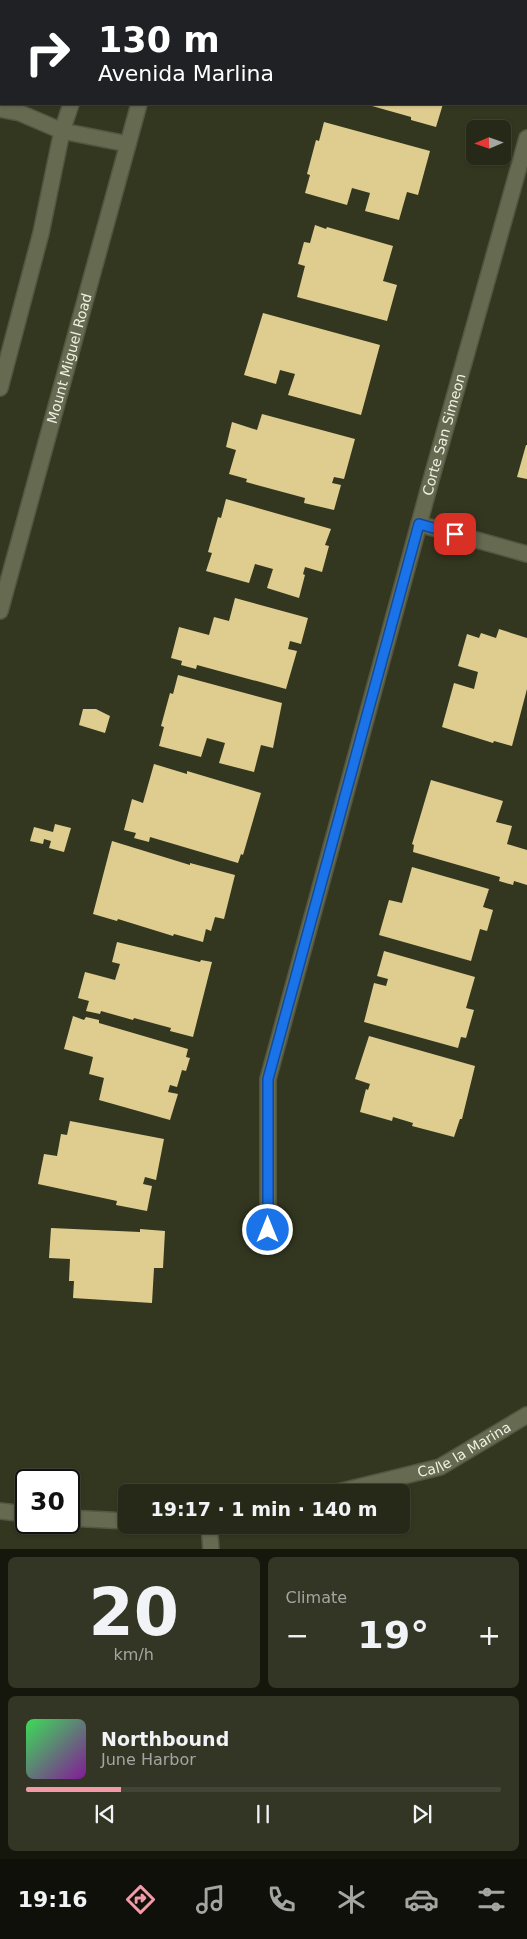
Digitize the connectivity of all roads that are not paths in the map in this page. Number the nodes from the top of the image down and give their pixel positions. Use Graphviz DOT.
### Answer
graph roads {
  1 [pos="71,105"];
  2 [pos="139,105"];
  3 [pos="0,108"];
  4 [pos="62,131"];
  5 [pos="527,138"];
  6 [pos="128,144"];
  7 [pos="0,388"];
  8 [pos="419,524"];
  9 [pos="527,554"];
  10 [pos="0,611"];
  11 [pos="268,1230"];
  12 [pos="527,1415"];
  13 [pos="371,1484"];
  14 [pos="0,1511"];
  15 [pos="15,1513"];
  16 [pos="80,1519"];
  17 [pos="118,1521"];
  18 [pos="210,1534"];
  19 [pos="211,1549"];
  1 -- 4 [label="street"];
  2 -- 6 [label="street, Mount Miguel Road"];
  3 -- 4 [label="street"];
  4 -- 6 [label="street"];
  4 -- 7 [label="street"];
  5 -- 8 [label="street, Corte San Simeon"];
  6 -- 10 [label="street, Mount Miguel Road"];
  8 -- 9 [label="street"];
  8 -- 11 [label="street, Corte San Simeon"];
  12 -- 13 [label="street, Calle la Marina"];
  14 -- 15 [label="street"];
  16 -- 17 [label="street"];
  18 -- 19 [label="street"];
}
